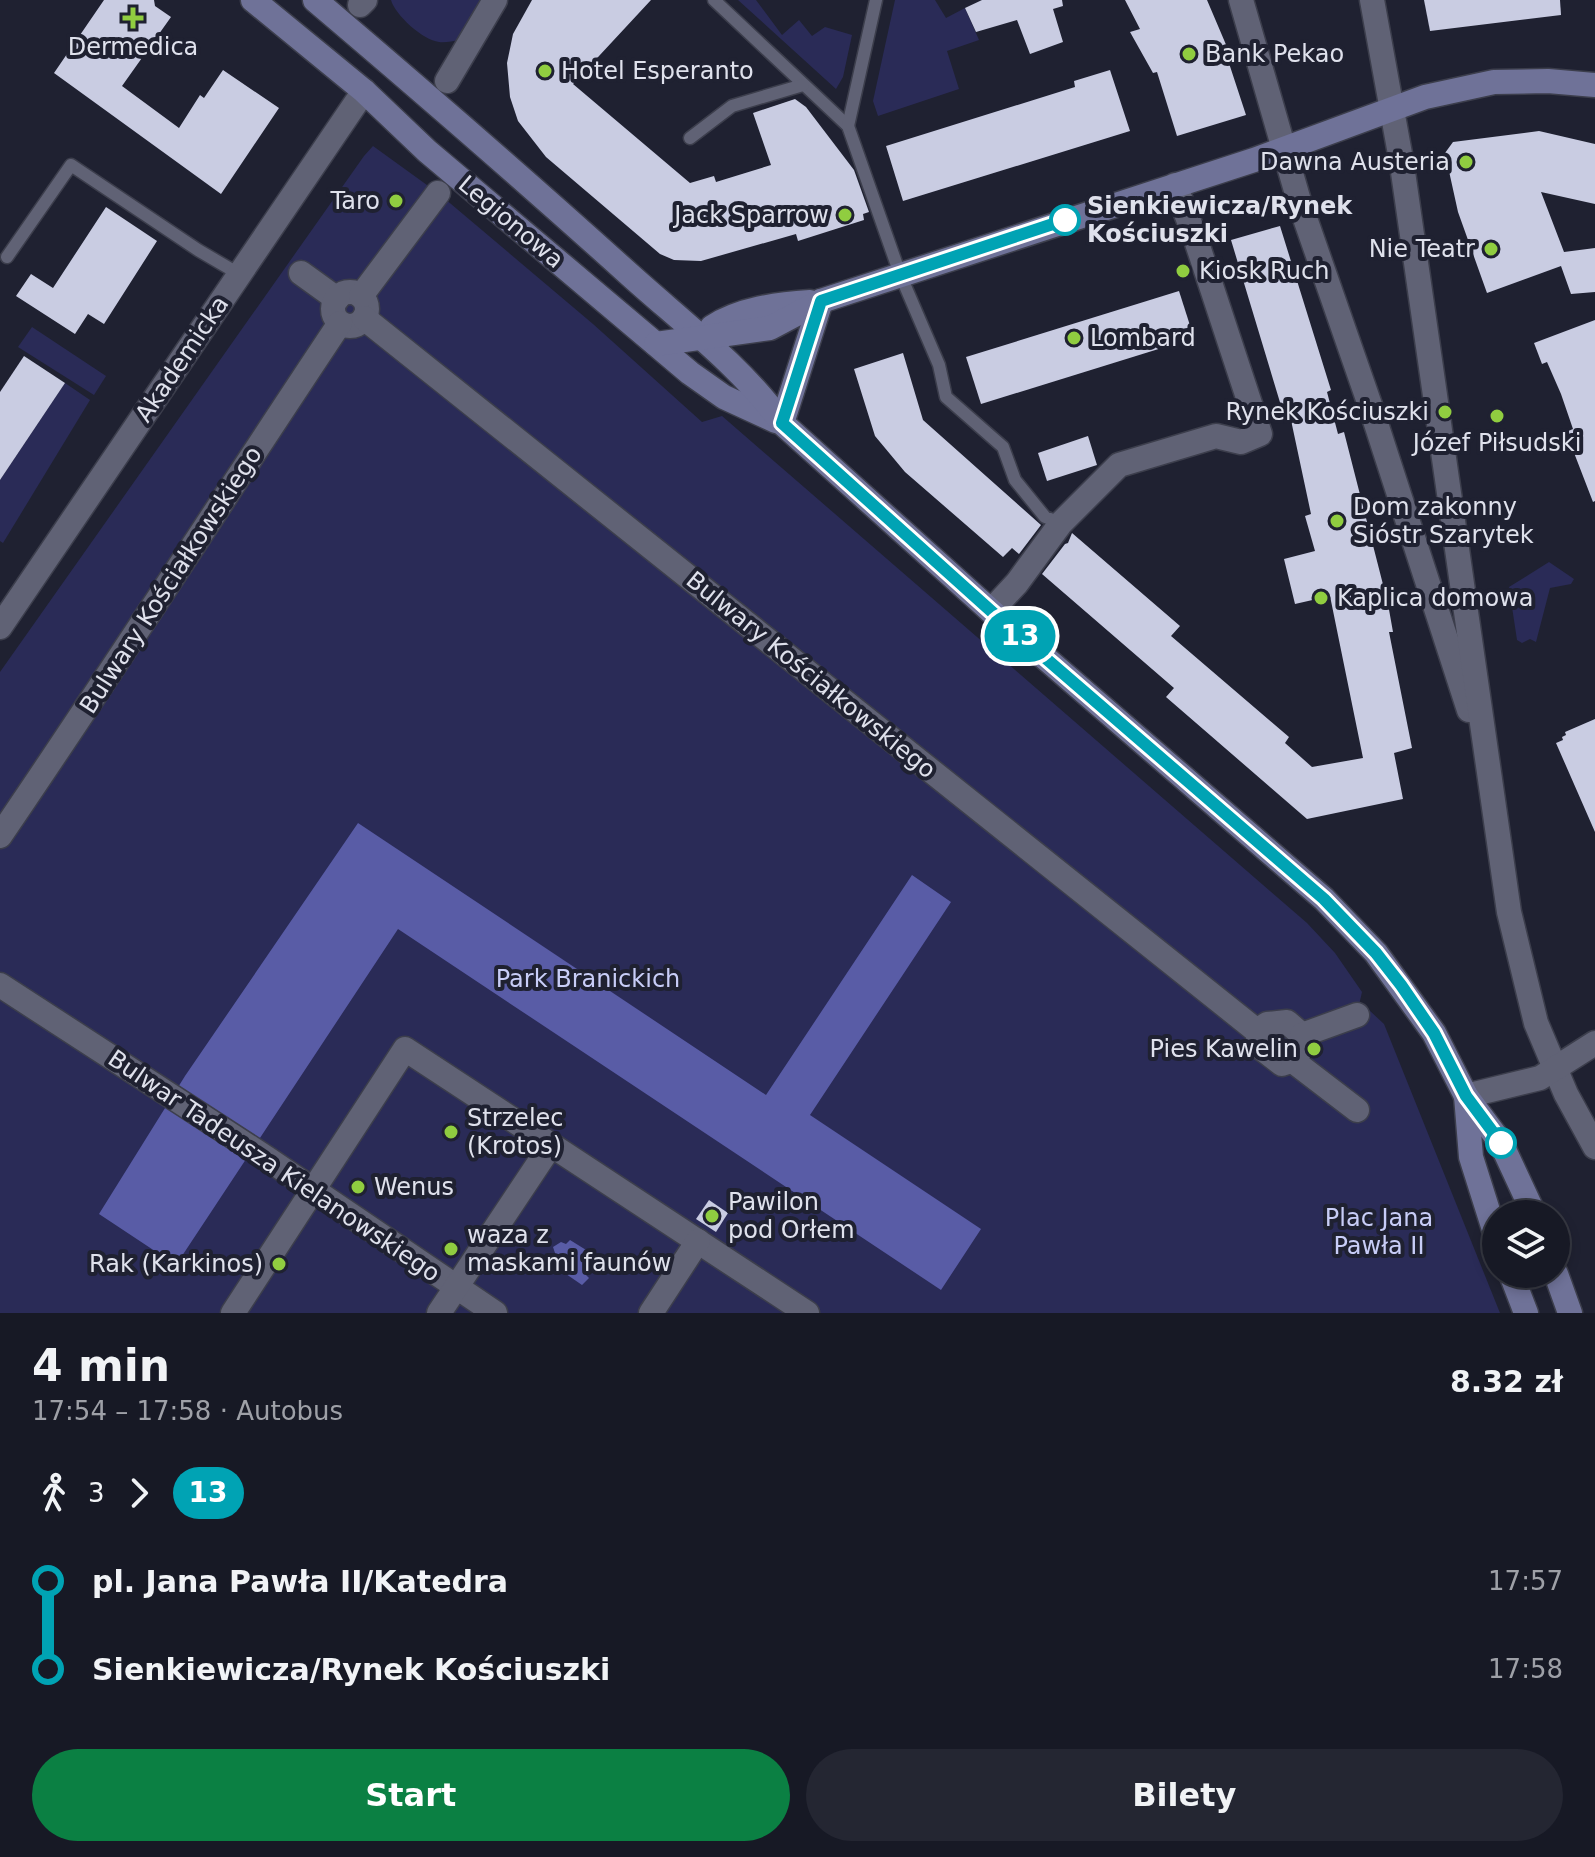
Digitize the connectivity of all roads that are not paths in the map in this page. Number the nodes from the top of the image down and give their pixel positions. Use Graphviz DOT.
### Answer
graph roads {
  1 [pos="253,0"];
  2 [pos="315,0"];
  3 [pos="495,0"];
  4 [pos="714,0"];
  5 [pos="876,0"];
  6 [pos="1241,0"];
  7 [pos="1372,0"];
  8 [pos="447,81"];
  9 [pos="803,85"];
  10 [pos="1595,85"];
  11 [pos="364,91"];
  12 [pos="1392,108"];
  13 [pos="848,126"];
  14 [pos="690,138"];
  15 [pos="1283,148"];
  16 [pos="1175,185"];
  17 [pos="438,193"];
  18 [pos="7,257"];
  19 [pos="301,273"];
  20 [pos="239,274"];
  21 [pos="900,274"];
  22 [pos="821,301"];
  23 [pos="350,309"];
  24 [pos="698,336"];
  25 [pos="656,344"];
  26 [pos="782,423"];
  27 [pos="1061,523"];
  28 [pos="991,611"];
  29 [pos="0,627"];
  30 [pos="1490,773"];
  31 [pos="0,836"];
  32 [pos="0,985"];
  33 [pos="1357,1015"];
  34 [pos="1257,1031"];
  35 [pos="1302,1035"];
  36 [pos="1595,1043"];
  37 [pos="1293,1061"];
  38 [pos="1555,1070"];
  39 [pos="1466,1096"];
  40 [pos="1357,1110"];
  41 [pos="551,1145"];
  42 [pos="1595,1147"];
  43 [pos="313,1190"];
  44 [pos="1485,1200"];
  45 [pos="1527,1200"];
  46 [pos="698,1241"];
  47 [pos="457,1287"];
  48 [pos="1516,1288"];
  49 [pos="1561,1288"];
  50 [pos="233,1313"];
  51 [pos="439,1313"];
  52 [pos="495,1313"];
  53 [pos="651,1313"];
  54 [pos="807,1313"];
  55 [pos="1526,1313"];
  56 [pos="1570,1313"];
  1 -- 11 [label="main road, Legionowa"];
  2 -- 24 [label="main road, Legionowa"];
  3 -- 8 [label="street"];
  4 -- 9 [label="lane"];
  5 -- 13 [label="lane"];
  6 -- 15 [label="street"];
  7 -- 12 [label="street"];
  9 -- 13 [label="lane"];
  9 -- 14 [label="lane"];
  10 -- 12 [label="main road"];
  11 -- 20 [label="street, Akademicka"];
  11 -- 25 [label="main road, Legionowa"];
  12 -- 15 [label="main road"];
  12 -- 30 [label="street"];
  13 -- 21 [label="lane"];
  15 -- 16 [label="main road"];
  15 -- 30 [label="street"];
  16 -- 21 [label="main road"];
  16 -- 27 [label="street"];
  17 -- 23 [label="street, Bulwary Kościałkowskiego"];
  18 -- 20 [label="lane"];
  19 -- 23 [label="street, Bulwary Kościałkowskiego"];
  20 -- 29 [label="street, Akademicka"];
  21 -- 22 [label="main road"];
  21 -- 27 [label="lane"];
  22 -- 24 [label="main road"];
  22 -- 26 [label="main road"];
  23 -- 31 [label="street, Bulwary Kościałkowskiego"];
  23 -- 34 [label="street, Bulwary Kościałkowskiego"];
  24 -- 25 [label="main road"];
  24 -- 26 [label="main road, Legionowa"];
  25 -- 26 [label="main road, Legionowa"];
  26 -- 28 [label="main road, Legionowa"];
  27 -- 28 [label="street"];
  28 -- 39 [label="main road, Legionowa"];
  30 -- 38 [label="street"];
  32 -- 43 [label="street, Bulwar Tadeusza Kielanowskiego"];
  33 -- 35 [label="street"];
  34 -- 35 [label="street"];
  34 -- 37 [label="street, Bulwary Kościałkowskiego"];
  35 -- 37 [label="street"];
  36 -- 38 [label="street"];
  37 -- 40 [label="street, Bulwary Kościałkowskiego"];
  38 -- 39 [label="street"];
  38 -- 42 [label="street"];
  39 -- 44 [label="main road"];
  39 -- 45 [label="main road"];
  41 -- 43 [label="street"];
  41 -- 46 [label="street"];
  41 -- 47 [label="street"];
  43 -- 47 [label="street, Bulwar Tadeusza Kielanowskiego"];
  43 -- 50 [label="street"];
  46 -- 53 [label="street"];
  46 -- 54 [label="street"];
  47 -- 51 [label="street"];
  47 -- 52 [label="street, Bulwar Tadeusza Kielanowskiego"];
  48 -- 55 [label="main road"];
  49 -- 56 [label="main road"];
}
